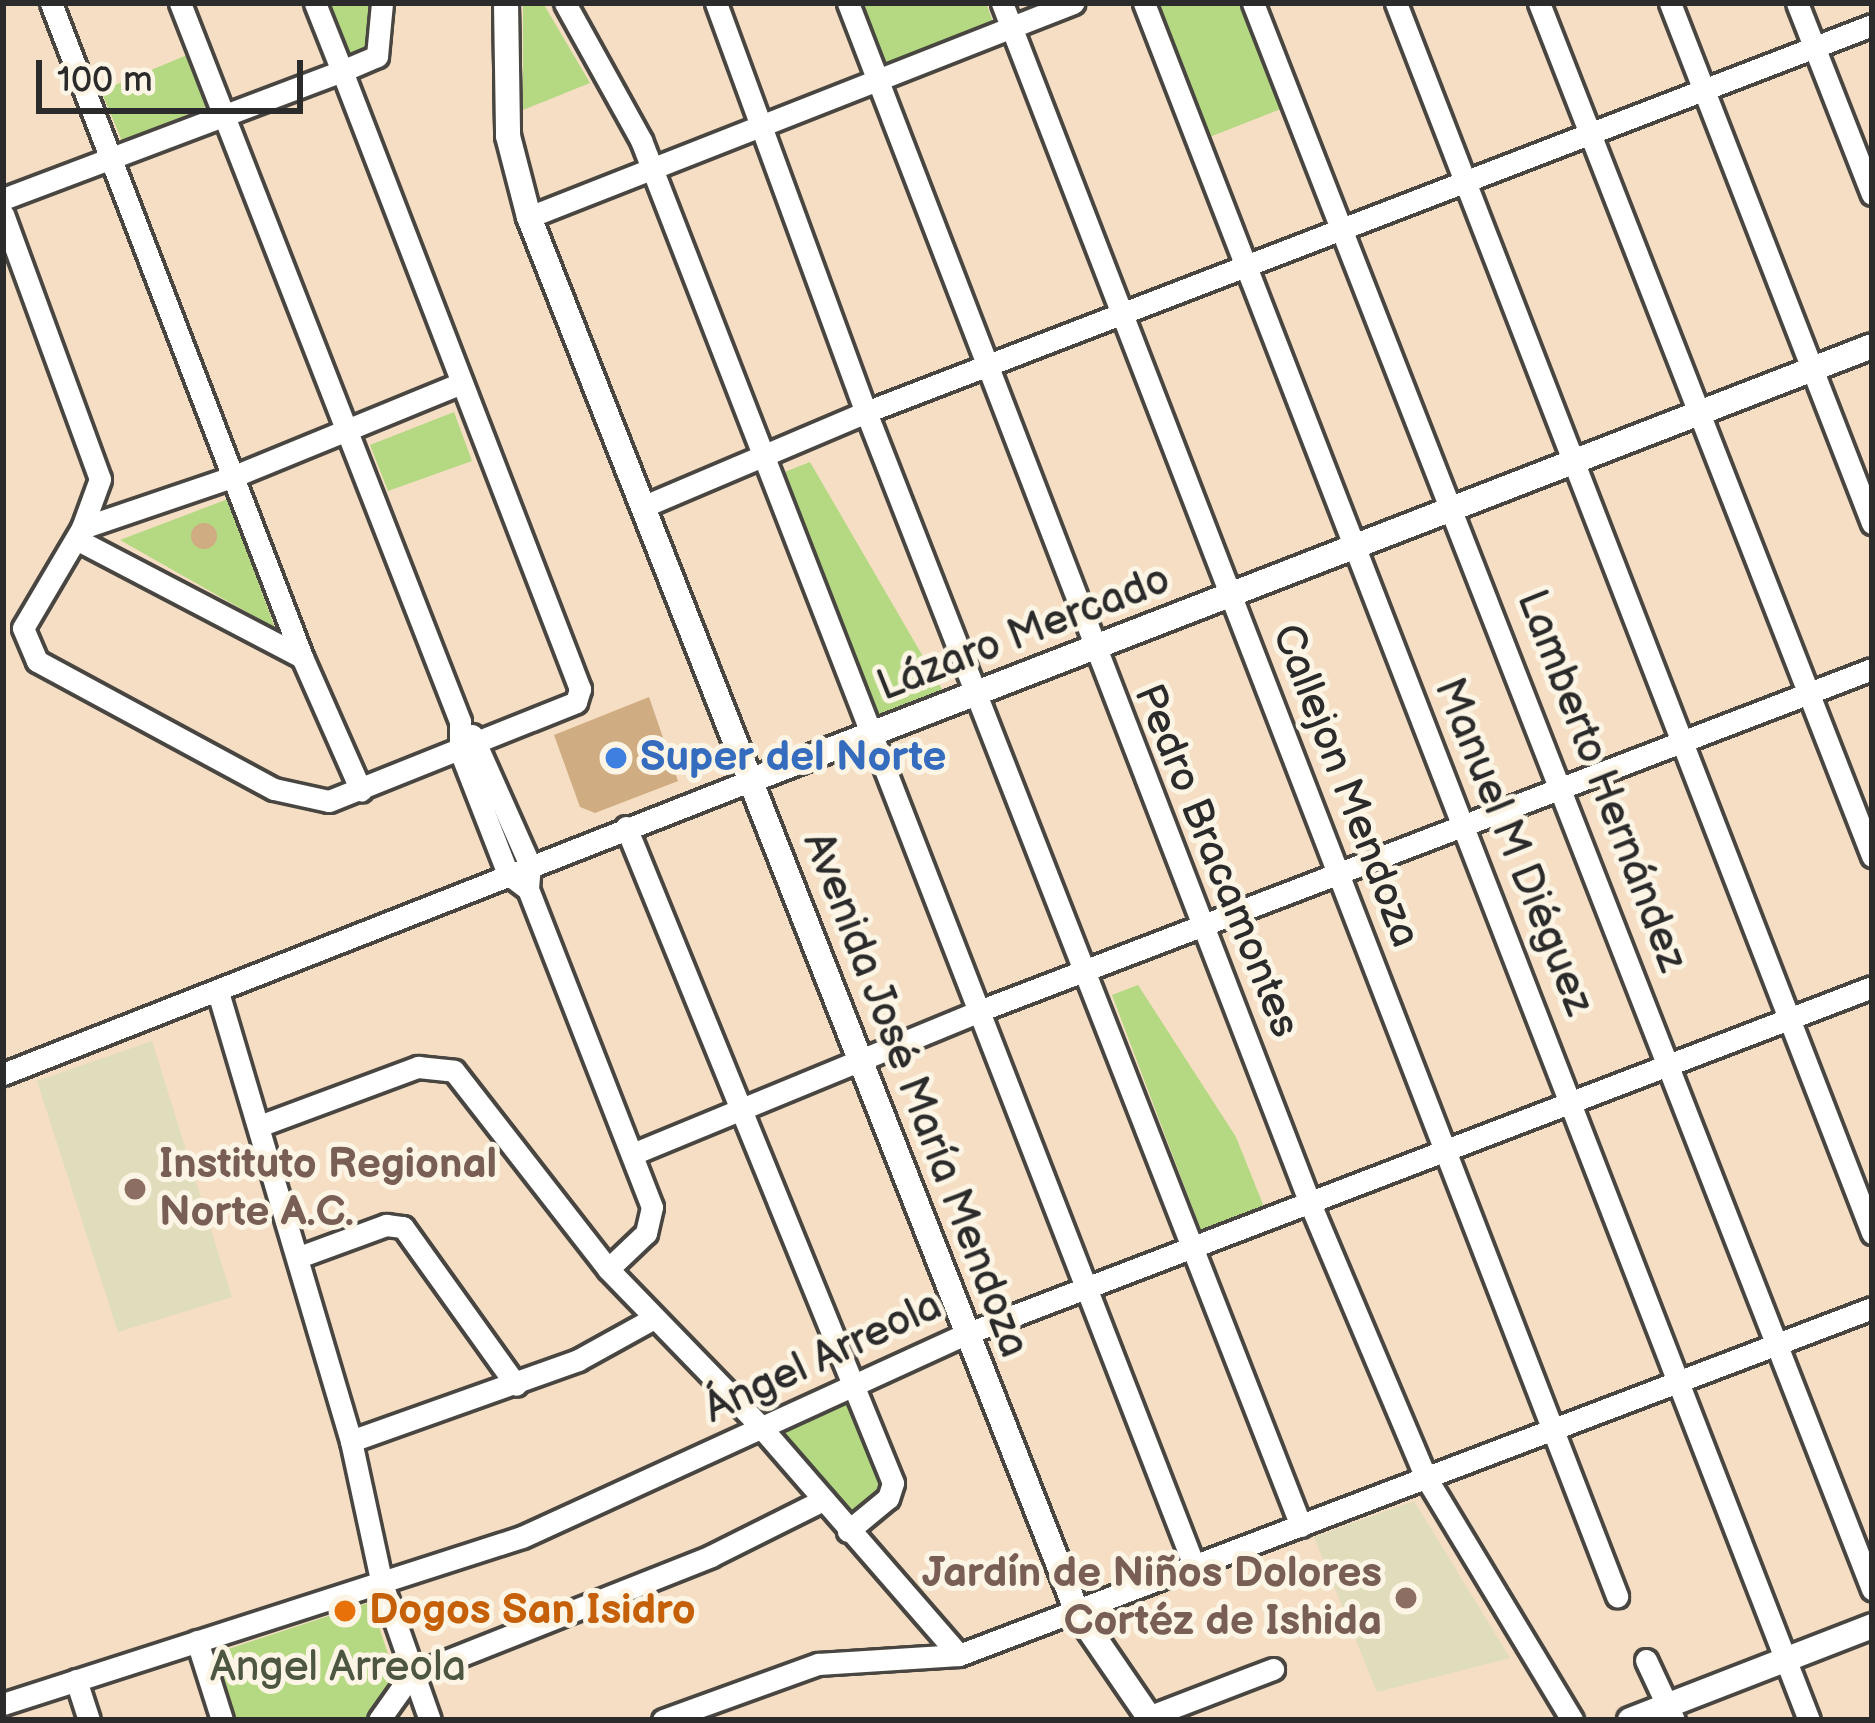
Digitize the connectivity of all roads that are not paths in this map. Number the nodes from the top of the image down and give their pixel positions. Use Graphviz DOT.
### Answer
graph roads {
  1 [pos="51,3"];
  2 [pos="181,3"];
  3 [pos="315,3"];
  4 [pos="382,3"];
  5 [pos="506,3"];
  6 [pos="565,3"];
  7 [pos="716,3"];
  8 [pos="848,3"];
  9 [pos="1002,3"];
  10 [pos="1072,3"];
  11 [pos="1144,3"];
  12 [pos="1253,3"];
  13 [pos="1396,3"];
  14 [pos="1539,3"];
  15 [pos="1670,3"];
  16 [pos="1797,3"];
  17 [pos="1872,25"];
  18 [pos="1011,26"];
  19 [pos="1814,46"];
  20 [pos="342,71"];
  21 [pos="874,82"];
  22 [pos="1702,89"];
  23 [pos="224,118"];
  24 [pos="763,125"];
  25 [pos="1590,132"];
  26 [pos="113,160"];
  27 [pos="652,169"];
  28 [pos="1467,184"];
  29 [pos="1872,194"];
  30 [pos="3,200"];
  31 [pos="3,214"];
  32 [pos="529,217"];
  33 [pos="1346,228"];
  34 [pos="1242,268"];
  35 [pos="1120,315"];
  36 [pos="1872,346"];
  37 [pos="984,366"];
  38 [pos="1814,369"];
  39 [pos="461,383"];
  40 [pos="866,412"];
  41 [pos="1698,413"];
  42 [pos="348,432"];
  43 [pos="764,455"];
  44 [pos="1575,462"];
  45 [pos="232,477"];
  46 [pos="647,505"];
  47 [pos="1456,510"];
  48 [pos="1872,523"];
  49 [pos="79,534"];
  50 [pos="1353,550"];
  51 [pos="1232,596"];
  52 [pos="1091,651"];
  53 [pos="302,657"];
  54 [pos="1872,669"];
  55 [pos="979,691"];
  56 [pos="1808,694"];
  57 [pos="874,733"];
  58 [pos="1682,740"];
  59 [pos="470,747"];
  60 [pos="752,780"];
  61 [pos="1563,789"];
  62 [pos="362,791"];
  63 [pos="1463,826"];
  64 [pos="626,827"];
  65 [pos="1872,856"];
  66 [pos="530,865"];
  67 [pos="508,874"];
  68 [pos="1334,877"];
  69 [pos="528,889"];
  70 [pos="1200,926"];
  71 [pos="1084,970"];
  72 [pos="1872,988"];
  73 [pos="218,992"];
  74 [pos="979,1010"];
  75 [pos="1790,1018"];
  76 [pos="859,1060"];
  77 [pos="1667,1066"];
  78 [pos="3,1074"];
  79 [pos="1572,1101"];
  80 [pos="736,1110"];
  81 [pos="259,1126"];
  82 [pos="1448,1150"];
  83 [pos="635,1154"];
  84 [pos="1309,1201"];
  85 [pos="1872,1233"];
  86 [pos="1196,1246"];
  87 [pos="299,1257"];
  88 [pos="608,1269"];
  89 [pos="1085,1287"];
  90 [pos="1872,1308"];
  91 [pos="654,1318"];
  92 [pos="963,1335"];
  93 [pos="1777,1345"];
  94 [pos="1682,1379"];
  95 [pos="516,1385"];
  96 [pos="853,1385"];
  97 [pos="760,1426"];
  98 [pos="1556,1429"];
  99 [pos="351,1441"];
  100 [pos="1425,1476"];
  101 [pos="823,1500"];
  102 [pos="1300,1526"];
  103 [pos="848,1531"];
  104 [pos="1195,1568"];
  105 [pos="382,1584"];
  106 [pos="1872,1588"];
  107 [pos="1617,1595"];
  108 [pos="1077,1612"];
  109 [pos="1872,1626"];
  110 [pos="196,1641"];
  111 [pos="959,1654"];
  112 [pos="1646,1660"];
  113 [pos="1787,1660"];
  114 [pos="1273,1669"];
  115 [pos="411,1675"];
  116 [pos="76,1680"];
  117 [pos="3,1704"];
  118 [pos="1670,1713"];
  119 [pos="1149,1718"];
  120 [pos="89,1720"];
  121 [pos="222,1720"];
  122 [pos="380,1720"];
  123 [pos="430,1720"];
  124 [pos="663,1720"];
  125 [pos="1572,1720"];
  126 [pos="1630,1720"];
  127 [pos="1809,1720"];
  1 -- 26 [label="street"];
  2 -- 23 [label="street"];
  3 -- 20 [label="street"];
  4 -- 20 [label="street"];
  5 -- 32 [label="street, Avenida José María Mendoza"];
  6 -- 27 [label="street"];
  7 -- 24 [label="street"];
  8 -- 21 [label="street, Pedro Bracamontes"];
  9 -- 18 [label="street, Callejon Mendoza"];
  10 -- 18 [label="street"];
  11 -- 34 [label="street, Manuel M Diéguez"];
  12 -- 33 [label="street, Lamberto Hernández"];
  13 -- 28 [label="street"];
  14 -- 25 [label="street"];
  15 -- 22 [label="street"];
  16 -- 19 [label="street"];
  17 -- 19 [label="street"];
  18 -- 21 [label="street"];
  18 -- 35 [label="street, Callejon Mendoza"];
  19 -- 22 [label="street"];
  19 -- 29 [label="street"];
  20 -- 23 [label="street"];
  20 -- 39 [label="street"];
  21 -- 24 [label="street"];
  21 -- 37 [label="street, Pedro Bracamontes"];
  22 -- 25 [label="street"];
  22 -- 38 [label="street"];
  23 -- 26 [label="street"];
  23 -- 42 [label="street"];
  24 -- 27 [label="street"];
  24 -- 40 [label="street"];
  25 -- 28 [label="street"];
  25 -- 41 [label="street"];
  26 -- 30 [label="street"];
  26 -- 45 [label="street"];
  27 -- 32 [label="street"];
  27 -- 43 [label="street"];
  28 -- 33 [label="street"];
  28 -- 44 [label="street"];
  31 -- 49 [label="street"];
  32 -- 46 [label="street, Avenida José María Mendoza"];
  33 -- 34 [label="street"];
  33 -- 47 [label="street, Lamberto Hernández"];
  34 -- 35 [label="street"];
  34 -- 50 [label="street, Manuel M Diéguez"];
  35 -- 37 [label="street"];
  35 -- 51 [label="street, Callejon Mendoza"];
  36 -- 38 [label="street, Lázaro Mercado"];
  37 -- 40 [label="street"];
  37 -- 52 [label="street, Pedro Bracamontes"];
  38 -- 41 [label="street, Lázaro Mercado"];
  38 -- 48 [label="street"];
  39 -- 42 [label="street"];
  39 -- 59 [label="street"];
  40 -- 43 [label="street"];
  40 -- 55 [label="street"];
  41 -- 44 [label="street, Lázaro Mercado"];
  41 -- 56 [label="street"];
  42 -- 45 [label="street"];
  42 -- 59 [label="street"];
  43 -- 46 [label="street"];
  43 -- 57 [label="street"];
  44 -- 47 [label="street, Lázaro Mercado"];
  44 -- 58 [label="street"];
  45 -- 49 [label="street"];
  45 -- 53 [label="street"];
  46 -- 60 [label="street, Avenida José María Mendoza"];
  47 -- 50 [label="street, Lázaro Mercado"];
  47 -- 61 [label="street, Lamberto Hernández"];
  49 -- 53 [label="street"];
  49 -- 62 [label="street"];
  50 -- 51 [label="street, Lázaro Mercado"];
  50 -- 63 [label="street, Manuel M Diéguez"];
  51 -- 52 [label="street, Lázaro Mercado"];
  51 -- 68 [label="street, Callejon Mendoza"];
  52 -- 55 [label="street, Lázaro Mercado"];
  52 -- 70 [label="street, Pedro Bracamontes"];
  53 -- 62 [label="street"];
  54 -- 56 [label="street"];
  55 -- 57 [label="street, Lázaro Mercado"];
  55 -- 71 [label="street"];
  56 -- 58 [label="street"];
  56 -- 65 [label="street"];
  57 -- 60 [label="street, Lázaro Mercado"];
  57 -- 74 [label="street"];
  58 -- 61 [label="street"];
  58 -- 75 [label="street"];
  59 -- 62 [label="street"];
  59 -- 66 [label="street"];
  59 -- 67 [label="street"];
  60 -- 64 [label="street, Lázaro Mercado"];
  60 -- 76 [label="street, Avenida José María Mendoza"];
  61 -- 63 [label="street"];
  61 -- 77 [label="street, Lamberto Hernández"];
  63 -- 68 [label="street"];
  63 -- 79 [label="street, Manuel M Diéguez"];
  64 -- 66 [label="street, Lázaro Mercado"];
  64 -- 80 [label="street"];
  66 -- 67 [label="street, Lázaro Mercado"];
  66 -- 69 [label="street"];
  67 -- 69 [label="street"];
  67 -- 73 [label="street, Lázaro Mercado"];
  68 -- 70 [label="street"];
  68 -- 82 [label="street, Callejon Mendoza"];
  69 -- 83 [label="street"];
  70 -- 71 [label="street"];
  70 -- 84 [label="street, Pedro Bracamontes"];
  71 -- 74 [label="street"];
  71 -- 86 [label="street"];
  72 -- 75 [label="street, Ángel Arreola"];
  73 -- 78 [label="street, Lázaro Mercado"];
  73 -- 81 [label="street"];
  74 -- 76 [label="street"];
  74 -- 89 [label="street"];
  75 -- 77 [label="street, Ángel Arreola"];
  75 -- 85 [label="street"];
  76 -- 80 [label="street"];
  76 -- 92 [label="street, Avenida José María Mendoza"];
  77 -- 79 [label="street, Ángel Arreola"];
  77 -- 93 [label="street, Lamberto Hernández"];
  79 -- 82 [label="street, Ángel Arreola"];
  79 -- 94 [label="street, Manuel M Diéguez"];
  80 -- 83 [label="street"];
  80 -- 96 [label="street"];
  81 -- 87 [label="street"];
  81 -- 88 [label="street"];
  82 -- 84 [label="street, Ángel Arreola"];
  82 -- 98 [label="street, Callejon Mendoza"];
  83 -- 88 [label="street"];
  84 -- 86 [label="street, Ángel Arreola"];
  84 -- 100 [label="street, Pedro Bracamontes"];
  86 -- 89 [label="street, Ángel Arreola"];
  86 -- 102 [label="street"];
  87 -- 95 [label="street"];
  87 -- 99 [label="street"];
  88 -- 91 [label="street"];
  89 -- 92 [label="street, Ángel Arreola"];
  89 -- 104 [label="street"];
  90 -- 93 [label="street"];
  91 -- 95 [label="street"];
  91 -- 97 [label="street"];
  92 -- 96 [label="street, Ángel Arreola"];
  92 -- 108 [label="street, Avenida José María Mendoza"];
  93 -- 94 [label="street"];
  93 -- 106 [label="street, Lamberto Hernández"];
  94 -- 98 [label="street"];
  94 -- 113 [label="street, Manuel M Diéguez"];
  95 -- 99 [label="street"];
  96 -- 97 [label="street, Ángel Arreola"];
  96 -- 103 [label="street"];
  97 -- 101 [label="street"];
  97 -- 105 [label="street, Ángel Arreola"];
  98 -- 100 [label="street"];
  98 -- 107 [label="street, Callejon Mendoza"];
  99 -- 105 [label="street"];
  100 -- 102 [label="street"];
  100 -- 125 [label="street, Pedro Bracamontes"];
  101 -- 103 [label="street"];
  101 -- 115 [label="street"];
  102 -- 104 [label="street"];
  103 -- 111 [label="street"];
  104 -- 108 [label="street"];
  105 -- 110 [label="street, Ángel Arreola"];
  105 -- 115 [label="street"];
  108 -- 111 [label="street"];
  108 -- 119 [label="street, Avenida José María Mendoza"];
  109 -- 113 [label="street"];
  110 -- 116 [label="street, Ángel Arreola"];
  110 -- 121 [label="street"];
  111 -- 124 [label="street"];
  112 -- 118 [label="street"];
  113 -- 118 [label="street"];
  113 -- 127 [label="street, Manuel M Diéguez"];
  114 -- 119 [label="street"];
  115 -- 122 [label="street"];
  115 -- 123 [label="street"];
  116 -- 117 [label="street, Ángel Arreola"];
  116 -- 120 [label="street"];
  118 -- 126 [label="street"];
}
